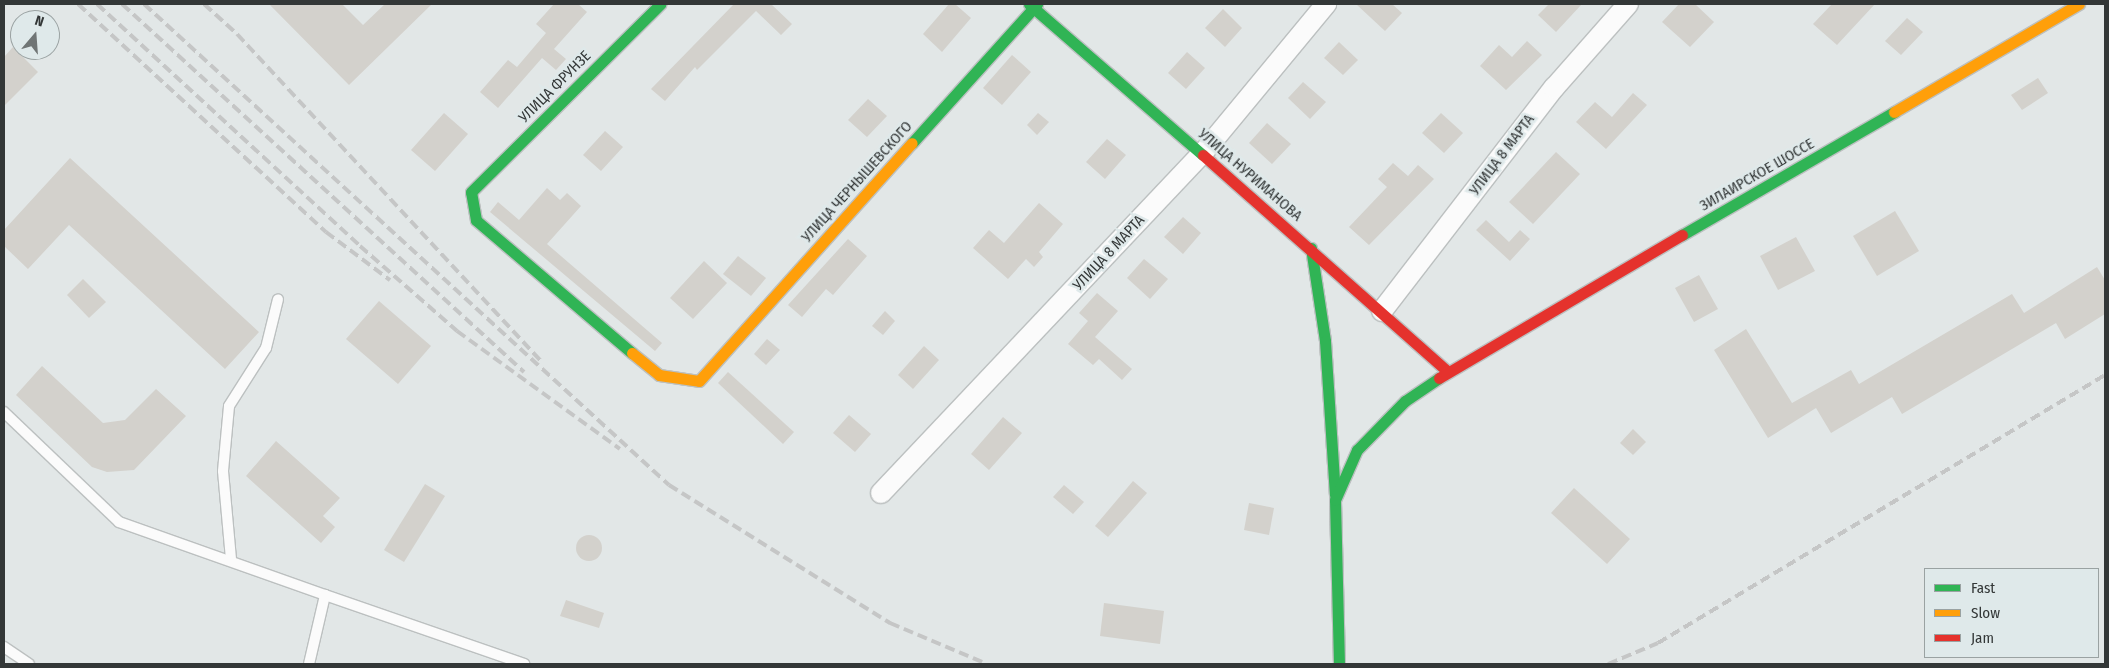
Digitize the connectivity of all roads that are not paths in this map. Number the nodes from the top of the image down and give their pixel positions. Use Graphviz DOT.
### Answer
graph roads {
  1 [pos="660,4"];
  2 [pos="1326,4"];
  3 [pos="1628,4"];
  4 [pos="1033,5"];
  5 [pos="2073,5"];
  6 [pos="1202,154"];
  7 [pos="1310,248"];
  8 [pos="278,299"];
  9 [pos="1382,311"];
  10 [pos="1448,372"];
  11 [pos="699,381"];
  12 [pos="4,412"];
  13 [pos="881,493"];
  14 [pos="1335,500"];
  15 [pos="231,560"];
  16 [pos="325,595"];
  17 [pos="4,647"];
  18 [pos="28,664"];
  19 [pos="309,664"];
  20 [pos="524,664"];
  21 [pos="1340,664"];
  1 -- 11 [label="main road, УЛИЦА ФРУНЗЕ"];
  2 -- 6 [label="street, УЛИЦА 8 МАРТА"];
  3 -- 9 [label="street, УЛИЦА 8 МАРТА"];
  4 -- 6 [label="main road, УЛИЦА НУРИМАНОВА"];
  4 -- 11 [label="main road, УЛИЦА ЧЕРНЫШЕВСКОГО"];
  5 -- 10 [label="main road, ЗИЛАИРСКОЕ ШОССЕ"];
  6 -- 7 [label="main road, УЛИЦА НУРИМАНОВА"];
  6 -- 13 [label="street, УЛИЦА 8 МАРТА"];
  7 -- 9 [label="main road, УЛИЦА НУРИМАНОВА"];
  7 -- 14 [label="main road"];
  8 -- 15 [label="lane"];
  9 -- 10 [label="main road, УЛИЦА НУРИМАНОВА"];
  10 -- 14 [label="main road, ЗИЛАИРСКОЕ ШОССЕ"];
  12 -- 15 [label="lane"];
  14 -- 21 [label="main road"];
  15 -- 16 [label="lane"];
  16 -- 19 [label="lane"];
  16 -- 20 [label="lane"];
  17 -- 18 [label="lane"];
}
